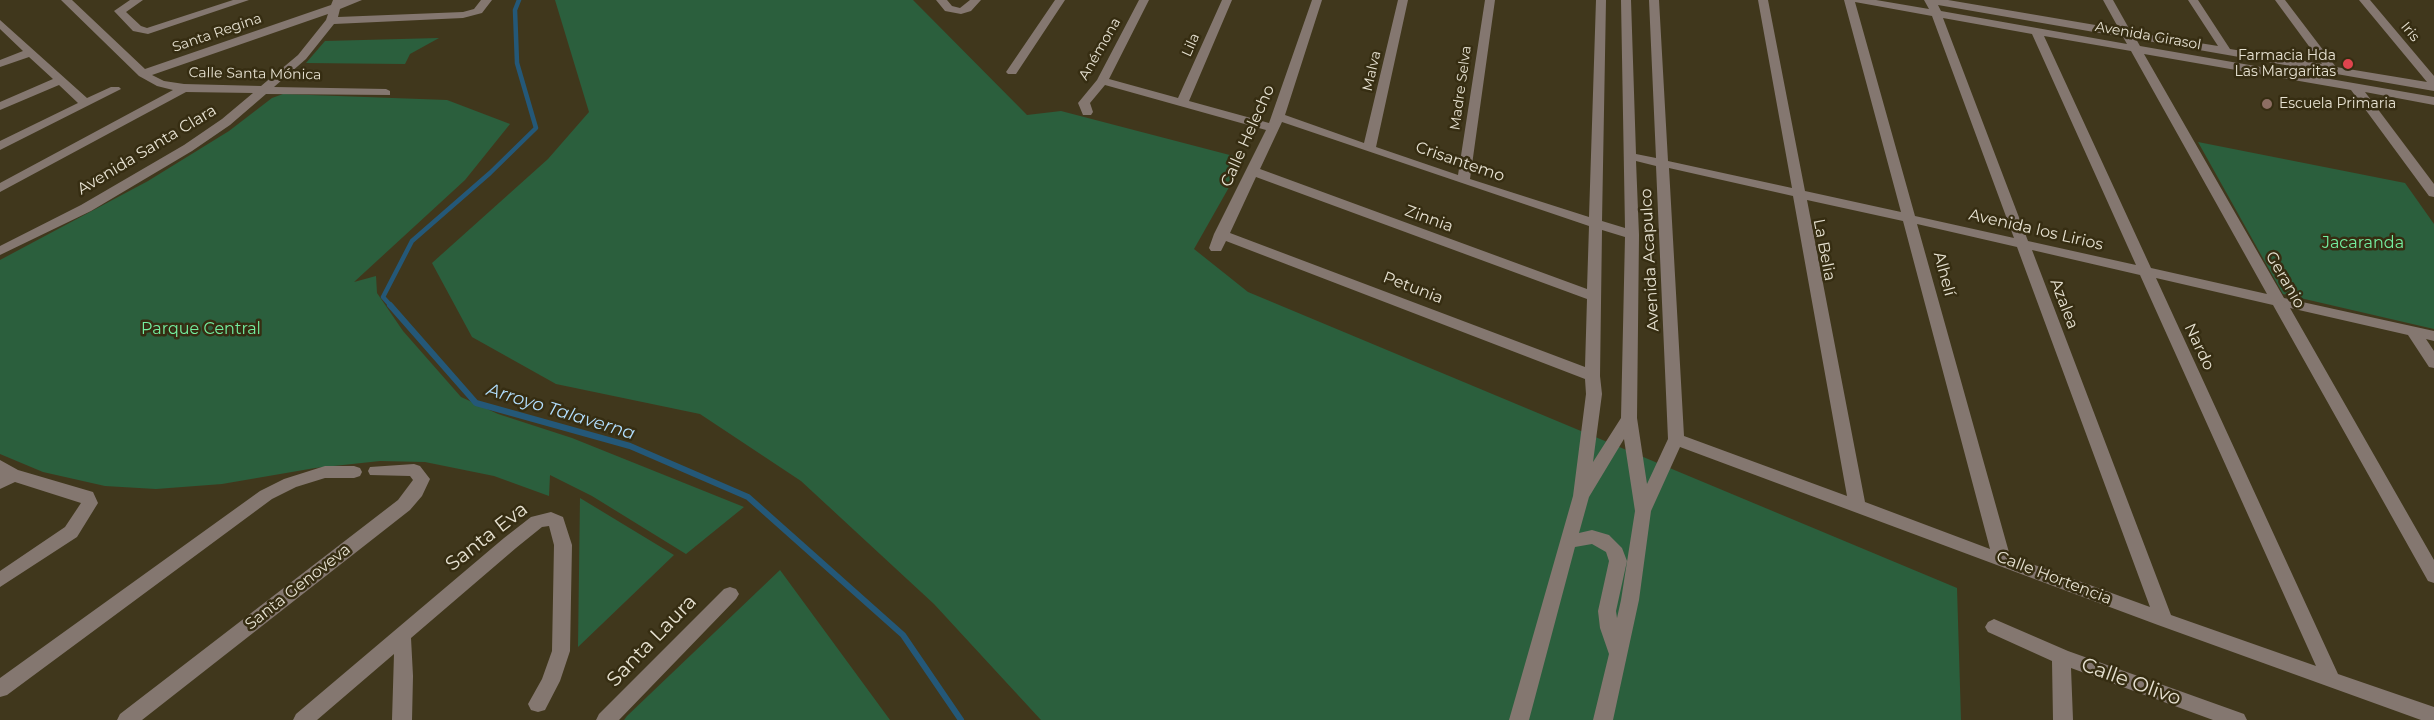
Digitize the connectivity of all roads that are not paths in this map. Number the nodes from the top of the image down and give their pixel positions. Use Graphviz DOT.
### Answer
graph roads {
  1 [pos="66,0"];
  2 [pos="138,0"];
  3 [pos="244,0"];
  4 [pos="357,0"];
  5 [pos="487,0"];
  6 [pos="941,0"];
  7 [pos="976,0"];
  8 [pos="1060,0"];
  9 [pos="1144,0"];
  10 [pos="1227,0"];
  11 [pos="1317,0"];
  12 [pos="1403,0"];
  13 [pos="1490,0"];
  14 [pos="1601,0"];
  15 [pos="1626,0"];
  16 [pos="1654,0"];
  17 [pos="1763,0"];
  18 [pos="1849,0"];
  19 [pos="1858,0"];
  20 [pos="1931,0"];
  21 [pos="2018,0"];
  22 [pos="2108,0"];
  23 [pos="2193,0"];
  24 [pos="2280,0"];
  25 [pos="2364,0"];
  26 [pos="337,4"];
  27 [pos="1937,15"];
  28 [pos="2025,16"];
  29 [pos="331,21"];
  30 [pos="0,23"];
  31 [pos="2037,32"];
  32 [pos="2127,34"];
  33 [pos="2134,49"];
  34 [pos="31,52"];
  35 [pos="2227,52"];
  36 [pos="0,64"];
  37 [pos="2333,71"];
  38 [pos="1012,72"];
  39 [pos="143,74"];
  40 [pos="61,80"];
  41 [pos="1102,81"];
  42 [pos="2434,85"];
  43 [pos="2354,86"];
  44 [pos="184,88"];
  45 [pos="115,89"];
  46 [pos="267,89"];
  47 [pos="386,93"];
  48 [pos="2434,101"];
  49 [pos="85,103"];
  50 [pos="1182,103"];
  51 [pos="0,106"];
  52 [pos="1087,112"];
  53 [pos="1275,123"];
  54 [pos="1,146"];
  55 [pos="1369,149"];
  56 [pos="1630,156"];
  57 [pos="1663,163"];
  58 [pos="1252,171"];
  59 [pos="1463,181"];
  60 [pos="0,188"];
  61 [pos="1797,193"];
  62 [pos="2434,193"];
  63 [pos="1910,218"];
  64 [pos="1597,225"];
  65 [pos="1221,234"];
  66 [pos="1632,236"];
  67 [pos="2022,243"];
  68 [pos="1216,248"];
  69 [pos="0,252"];
  70 [pos="2145,272"];
  71 [pos="1595,297"];
  72 [pos="2276,300"];
  73 [pos="2413,331"];
  74 [pos="2434,336"];
  75 [pos="2434,363"];
  76 [pos="1592,376"];
  77 [pos="1629,418"];
  78 [pos="1676,439"];
  79 [pos="376,471"];
  80 [pos="354,472"];
  81 [pos="4,475"];
  82 [pos="1581,496"];
  83 [pos="1857,505"];
  84 [pos="1643,511"];
  85 [pos="1569,542"];
  86 [pos="2002,559"];
  87 [pos="2434,576"];
  88 [pos="0,580"];
  89 [pos="730,594"];
  90 [pos="2164,620"];
  91 [pos="1994,627"];
  92 [pos="402,634"];
  93 [pos="1618,654"];
  94 [pos="2061,657"];
  95 [pos="2330,677"];
  96 [pos="0,689"];
  97 [pos="538,704"];
  98 [pos="2434,716"];
  99 [pos="2225,718"];
  100 [pos="127,720"];
  101 [pos="303,720"];
  102 [pos="402,720"];
  103 [pos="606,720"];
  104 [pos="1519,720"];
  105 [pos="1603,720"];
  106 [pos="2063,720"];
  1 -- 39 [label="street, Calle Santa Mónica"];
  2 -- 3 [label="street"];
  4 -- 26 [label="street, Santa Regina"];
  5 -- 29 [label="street"];
  6 -- 7 [label="street"];
  8 -- 38 [label="street"];
  9 -- 41 [label="street, Anémona"];
  10 -- 50 [label="street, Lila"];
  11 -- 53 [label="street, Calle Helecho"];
  12 -- 55 [label="street, Malva"];
  13 -- 59 [label="street, Madre Selva"];
  14 -- 64 [label="street"];
  15 -- 56 [label="street, Avenida Acapulco"];
  16 -- 57 [label="street, Avenida Acapulco"];
  17 -- 61 [label="street, La Belia"];
  18 -- 63 [label="street, Alhelí"];
  19 -- 27 [label="street, Avenida Girasol"];
  20 -- 27 [label="street, Azalea"];
  20 -- 28 [label="street, Avenida Girasol"];
  21 -- 28 [label="street"];
  22 -- 32 [label="street, Geranio"];
  23 -- 35 [label="street"];
  24 -- 37 [label="street"];
  25 -- 42 [label="street, Iris"];
  26 -- 29 [label="street, Avenida Santa Clara"];
  26 -- 39 [label="street, Santa Regina"];
  27 -- 31 [label="street, Avenida Girasol"];
  27 -- 67 [label="street, Azalea"];
  28 -- 32 [label="street, Avenida Girasol"];
  29 -- 46 [label="street, Avenida Santa Clara"];
  30 -- 34 [label="street"];
  31 -- 33 [label="street, Avenida Girasol"];
  31 -- 70 [label="street, Nardo"];
  32 -- 33 [label="street, Geranio"];
  32 -- 35 [label="street, Avenida Girasol"];
  33 -- 43 [label="street, Avenida Girasol"];
  33 -- 72 [label="street, Geranio"];
  34 -- 36 [label="street"];
  34 -- 40 [label="street"];
  35 -- 37 [label="street, Avenida Girasol"];
  37 -- 42 [label="street, Avenida Girasol"];
  39 -- 44 [label="street, Calle Santa Mónica"];
  40 -- 49 [label="street"];
  40 -- 51 [label="street"];
  41 -- 50 [label="street, Crisantemo"];
  41 -- 52 [label="street, Anémona"];
  43 -- 48 [label="street, Avenida Girasol"];
  43 -- 62 [label="street"];
  44 -- 46 [label="street, Calle Santa Mónica"];
  44 -- 60 [label="street"];
  45 -- 49 [label="street"];
  46 -- 47 [label="street, Calle Santa Mónica"];
  46 -- 69 [label="street, Avenida Santa Clara"];
  49 -- 54 [label="street"];
  50 -- 53 [label="street, Crisantemo"];
  53 -- 55 [label="street, Crisantemo"];
  53 -- 58 [label="street, Calle Helecho"];
  55 -- 59 [label="street, Crisantemo"];
  56 -- 57 [label="street, Avenida los Lirios"];
  56 -- 66 [label="street, Avenida Acapulco"];
  57 -- 61 [label="street, Avenida los Lirios"];
  57 -- 78 [label="street, Avenida Acapulco"];
  58 -- 65 [label="street, Calle Helecho"];
  58 -- 71 [label="street, Zinnia"];
  59 -- 64 [label="street, Crisantemo"];
  61 -- 63 [label="street, Avenida los Lirios"];
  61 -- 83 [label="street, La Belia"];
  63 -- 67 [label="street, Avenida los Lirios"];
  63 -- 86 [label="street, Alhelí"];
  64 -- 66 [label="street, Crisantemo"];
  64 -- 71 [label="street"];
  65 -- 68 [label="street, Calle Helecho"];
  65 -- 76 [label="street, Petunia"];
  66 -- 77 [label="street, Avenida Acapulco"];
  67 -- 70 [label="street, Avenida los Lirios"];
  67 -- 90 [label="street, Azalea"];
  70 -- 72 [label="street, Avenida los Lirios"];
  70 -- 95 [label="street, Nardo"];
  71 -- 76 [label="street"];
  72 -- 73 [label="street, Avenida los Lirios"];
  72 -- 87 [label="street, Geranio"];
  73 -- 74 [label="street, Avenida los Lirios"];
  73 -- 75 [label="street"];
  76 -- 82 [label="street"];
  77 -- 82 [label="street"];
  77 -- 84 [label="street, Avenida Acapulco"];
  78 -- 83 [label="street, Calle Hortencia"];
  78 -- 84 [label="street, Avenida Acapulco"];
  79 -- 100 [label="street, Santa Genoveva"];
  80 -- 96 [label="street"];
  81 -- 88 [label="street"];
  82 -- 85 [label="street"];
  83 -- 86 [label="street, Calle Hortencia"];
  84 -- 93 [label="street"];
  85 -- 93 [label="street"];
  85 -- 104 [label="street"];
  86 -- 90 [label="street, Calle Hortencia"];
  89 -- 103 [label="street, Santa Laura"];
  90 -- 95 [label="street, Calle Hortencia"];
  91 -- 94 [label="street"];
  92 -- 97 [label="street, Santa Eva"];
  92 -- 101 [label="street, Santa Eva"];
  92 -- 102 [label="street"];
  93 -- 105 [label="street"];
  94 -- 99 [label="street, Calle Olivo"];
  94 -- 106 [label="street, Calle Olivo"];
  95 -- 98 [label="street, Calle Hortencia"];
}
